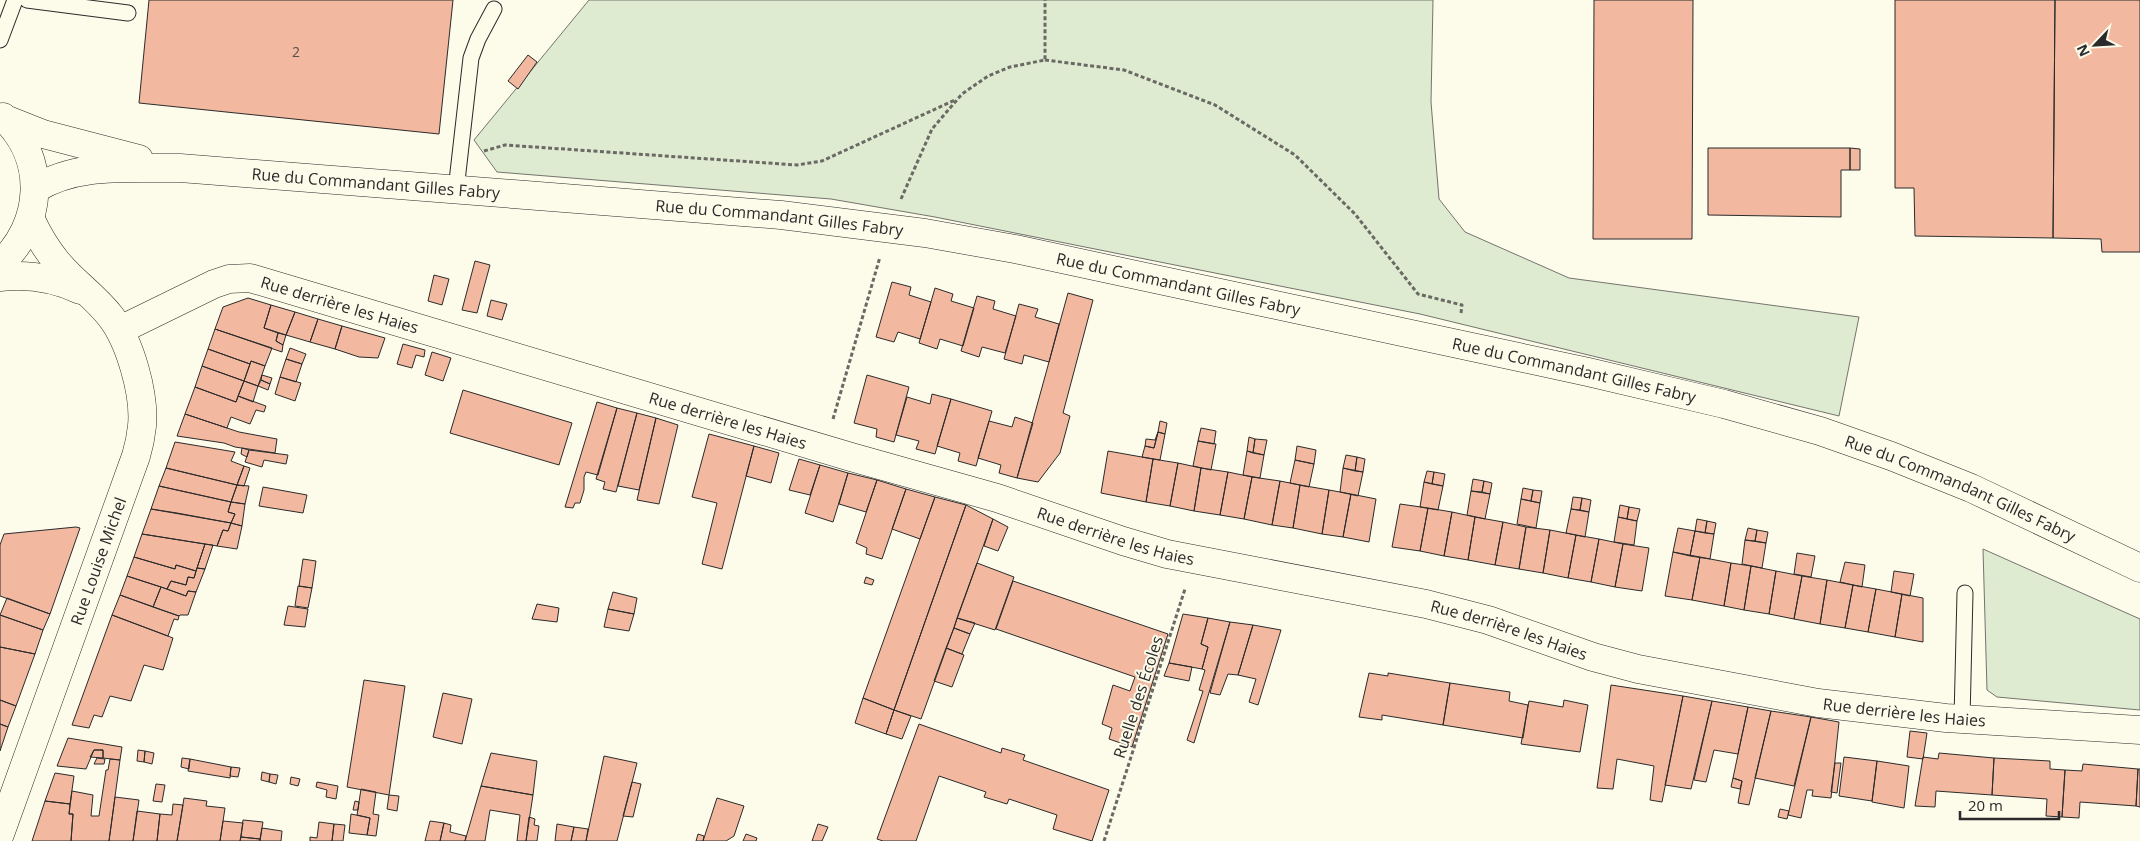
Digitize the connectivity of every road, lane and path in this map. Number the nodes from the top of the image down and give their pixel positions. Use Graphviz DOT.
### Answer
graph roads {
  1 [pos="15,0"];
  2 [pos="27,0"];
  3 [pos="494,9"];
  4 [pos="128,13"];
  5 [pos="0,40"];
  6 [pos="1045,60"];
  7 [pos="958,99"];
  8 [pos="2,117"];
  9 [pos="459,158"];
  10 [pos="180,168"];
  11 [pos="36,189"];
  12 [pos="456,190"];
  13 [pos="30,220"];
  14 [pos="0,264"];
  15 [pos="0,277"];
  16 [pos="88,293"];
  17 [pos="120,330"];
  18 [pos="1456,343"];
  19 [pos="1193,560"];
  20 [pos="2140,568"];
  21 [pos="1965,593"];
  22 [pos="1962,719"];
  23 [pos="2140,730"];
  24 [pos="0,834"];
  25 [pos="1104,841"];
  1 -- 5 [label="lane"];
  2 -- 4 [label="lane"];
  3 -- 9 [label="lane"];
  6 -- 18 [label="path"];
  7 -- 9 [label="path"];
  8 -- 10 [label="street, Rue du Commandant Gilles Fabry"];
  8 -- 11 [label="street"];
  9 -- 12 [label="lane"];
  10 -- 11 [label="street, Rue du Commandant Gilles Fabry"];
  10 -- 12 [label="street, Rue du Commandant Gilles Fabry"];
  11 -- 13 [label="street"];
  12 -- 18 [label="street, Rue du Commandant Gilles Fabry"];
  13 -- 14 [label="street"];
  13 -- 16 [label="street, Rue Louise Michel"];
  15 -- 16 [label="street, Rue Louise Michel"];
  16 -- 17 [label="street, Rue Louise Michel"];
  17 -- 19 [label="street, Rue derrière les Haies"];
  17 -- 24 [label="street, Rue Louise Michel"];
  18 -- 20 [label="street, Rue du Commandant Gilles Fabry"];
  19 -- 22 [label="street, Rue derrière les Haies"];
  19 -- 25 [label="path, Ruelle des Écoles"];
  21 -- 22 [label="lane"];
  22 -- 23 [label="street, Rue derrière les Haies"];
}
